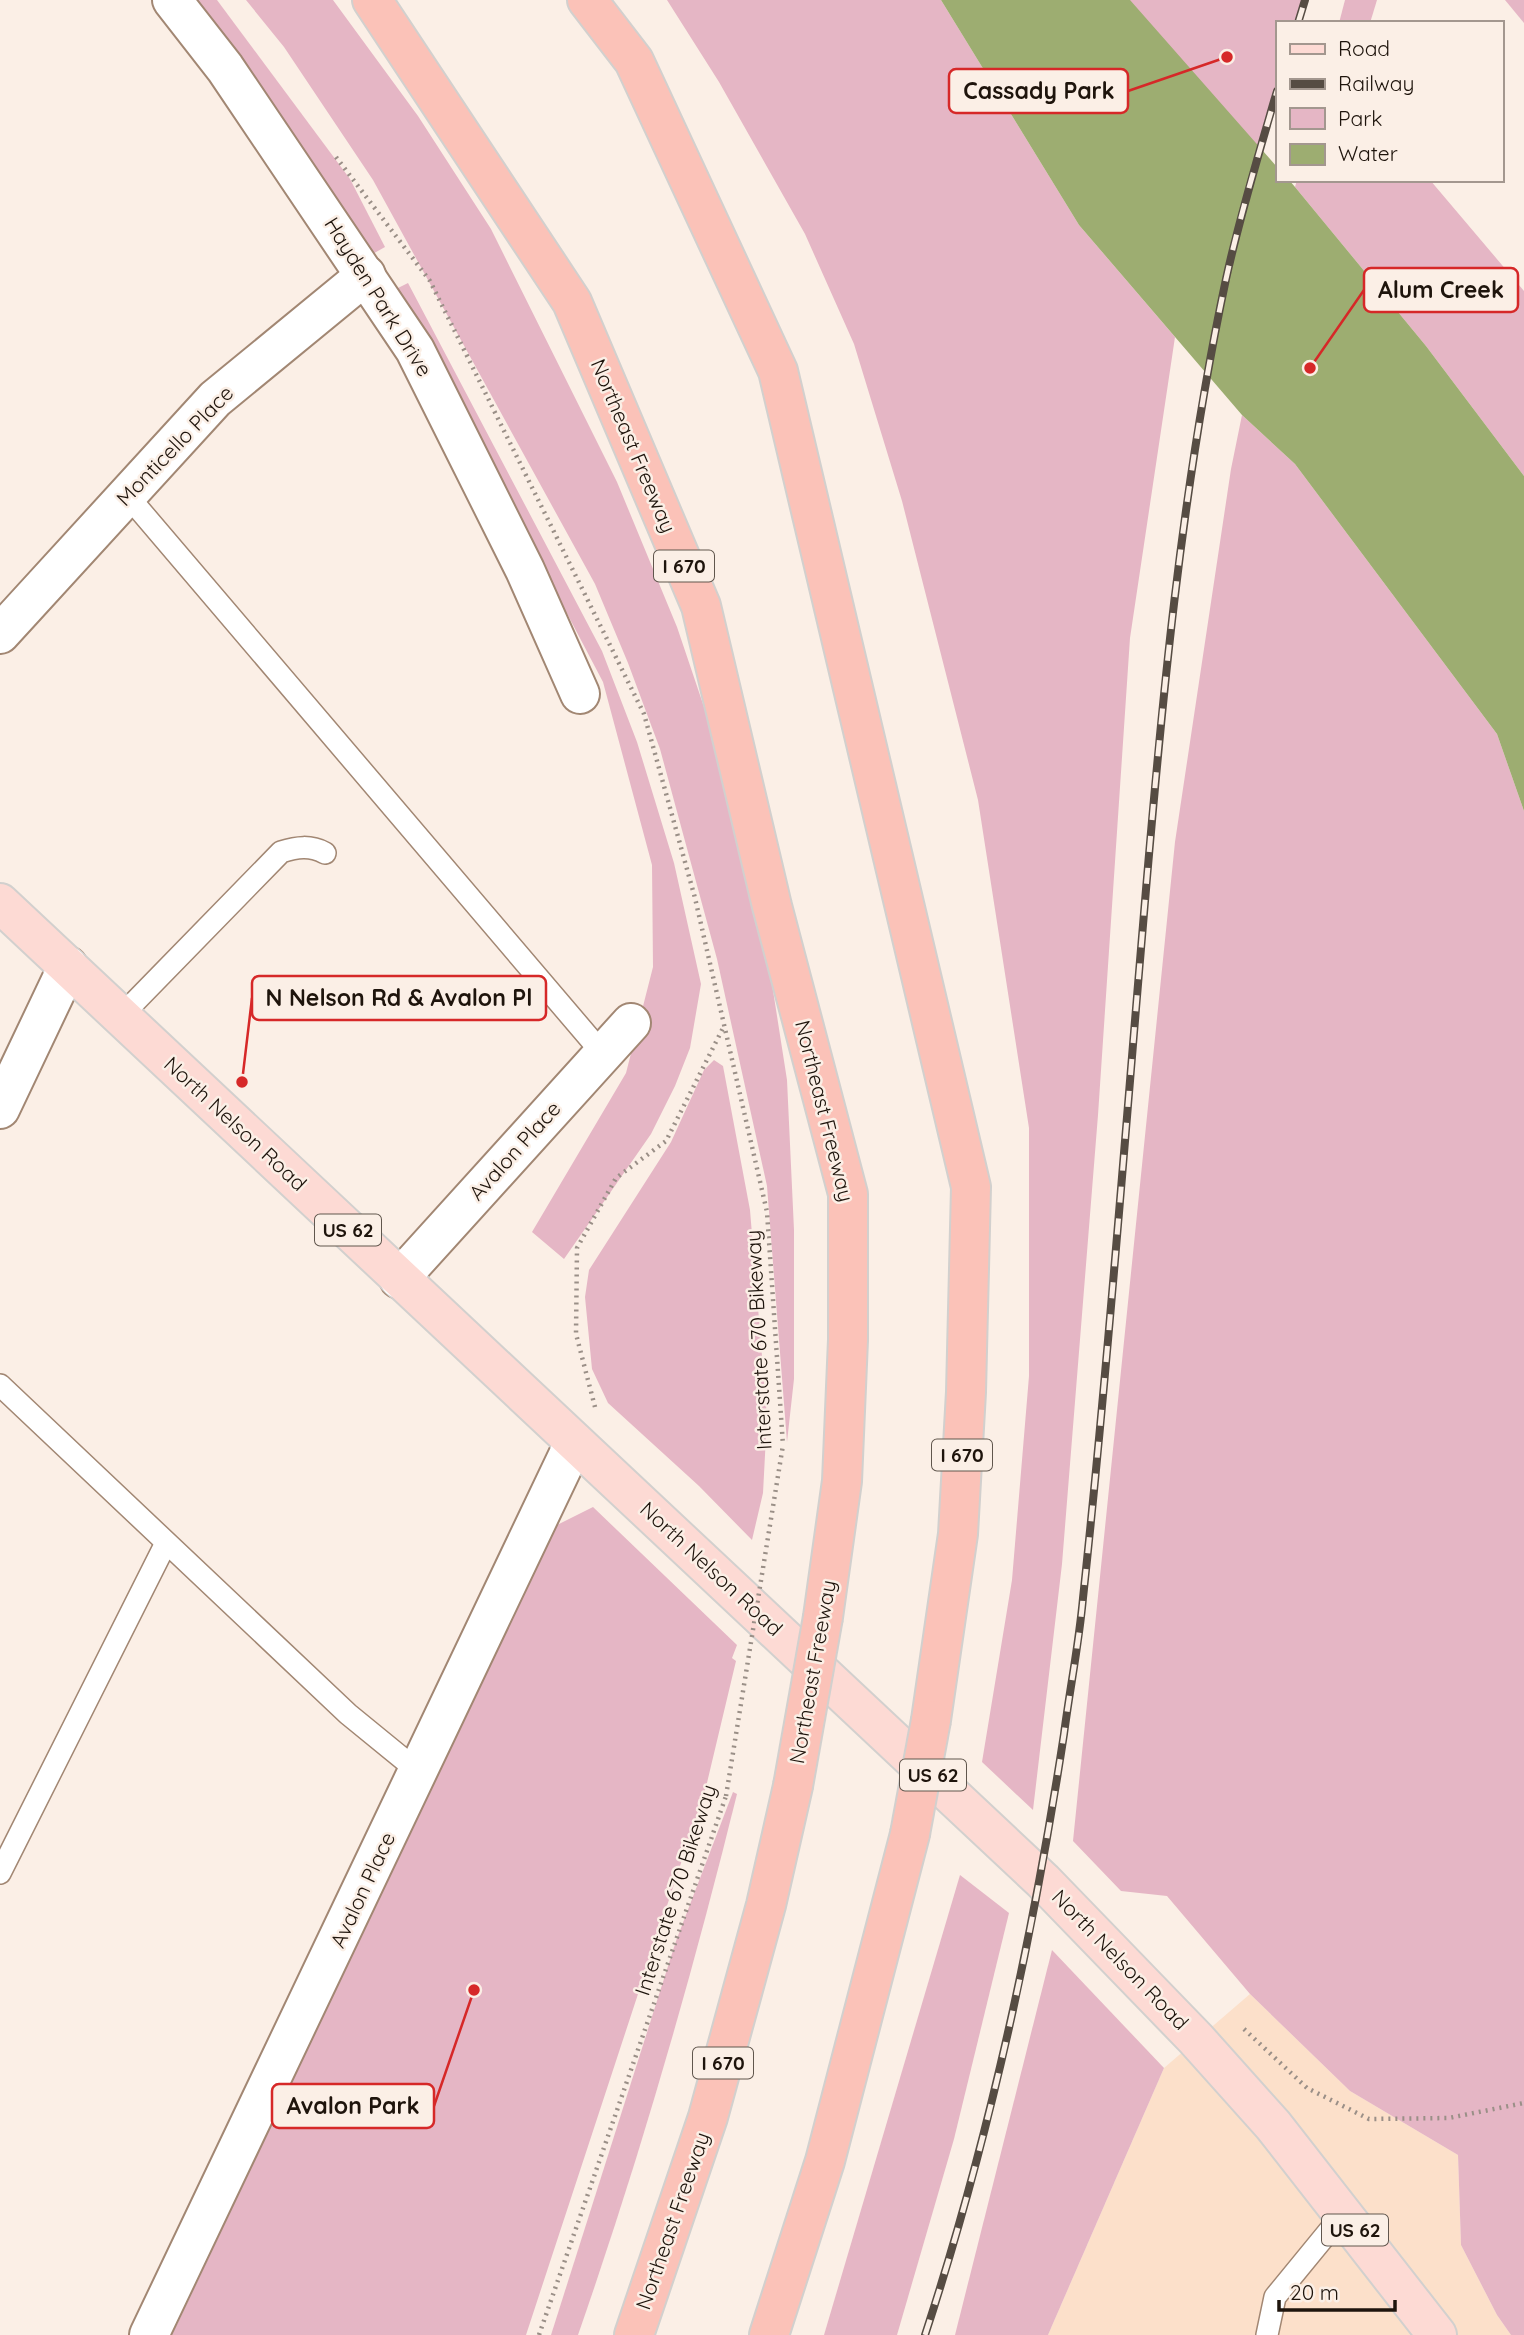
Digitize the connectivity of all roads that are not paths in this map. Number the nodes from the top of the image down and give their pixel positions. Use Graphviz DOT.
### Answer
graph roads {
  1 [pos="172,0"];
  2 [pos="372,0"];
  3 [pos="591,4"];
  4 [pos="366,275"];
  5 [pos="127,495"];
  6 [pos="0,634"];
  7 [pos="580,694"];
  8 [pos="325,853"];
  9 [pos="0,902"];
  10 [pos="68,966"];
  11 [pos="121,1016"];
  12 [pos="631,1023"];
  13 [pos="603,1054"];
  14 [pos="0,1109"];
  15 [pos="399,1279"];
  16 [pos="0,1384"];
  17 [pos="574,1443"];
  18 [pos="166,1543"];
  19 [pos="419,1772"];
  20 [pos="0,1873"];
  21 [pos="1343,2214"];
  22 [pos="149,2335"];
  23 [pos="634,2335"];
  24 [pos="769,2335"];
  25 [pos="1267,2335"];
  26 [pos="1437,2335"];
  1 -- 4 [label="street, Hayden Park Drive"];
  2 -- 23 [label="highway, Northeast Freeway / I 670, bridge"];
  3 -- 24 [label="highway, I 670, bridge"];
  4 -- 5 [label="street, Monticello Place"];
  4 -- 7 [label="street, Hayden Park Drive"];
  5 -- 6 [label="street, Monticello Place"];
  5 -- 13 [label="lane"];
  8 -- 11 [label="lane"];
  9 -- 10 [label="main road, North Nelson Road / US 62"];
  10 -- 11 [label="main road, North Nelson Road / US 62"];
  10 -- 14 [label="street"];
  11 -- 15 [label="main road, North Nelson Road / US 62"];
  12 -- 13 [label="street, Avalon Place"];
  13 -- 15 [label="street, Avalon Place"];
  15 -- 17 [label="main road, North Nelson Road / US 62"];
  16 -- 18 [label="lane"];
  17 -- 19 [label="street, Avalon Place"];
  17 -- 21 [label="main road, North Nelson Road / US 62"];
  18 -- 19 [label="lane"];
  18 -- 20 [label="lane"];
  19 -- 22 [label="street, Avalon Place"];
  21 -- 25 [label="lane"];
  21 -- 26 [label="main road, North Nelson Road / US 62"];
}
